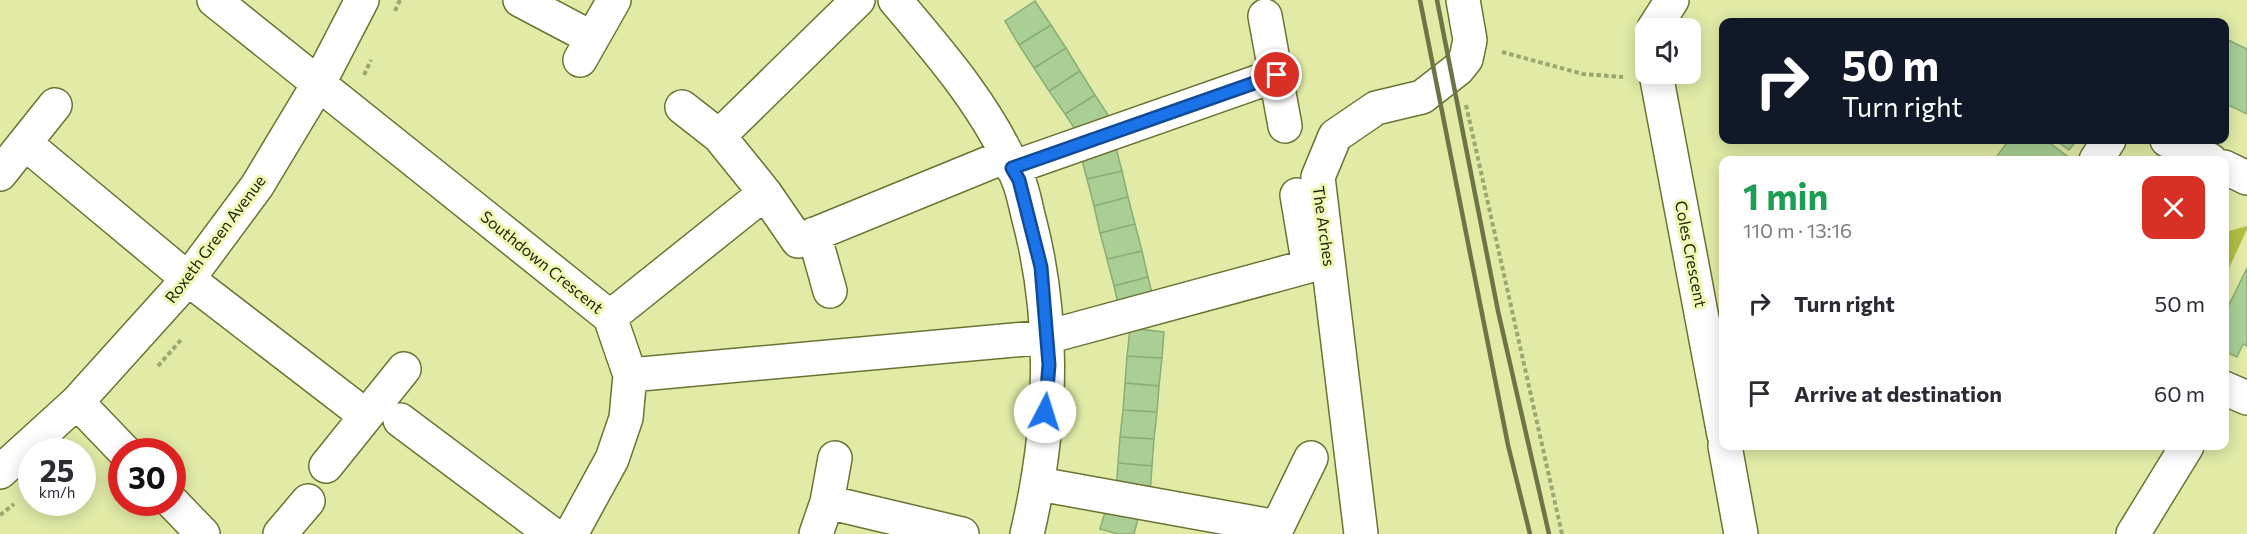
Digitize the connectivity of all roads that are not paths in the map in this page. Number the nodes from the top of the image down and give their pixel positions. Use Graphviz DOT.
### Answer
graph roads {
  1 [pos="214,0"];
  2 [pos="362,0"];
  3 [pos="520,0"];
  4 [pos="614,0"];
  5 [pos="858,0"];
  6 [pos="895,0"];
  7 [pos="1463,0"];
  8 [pos="1672,0"];
  9 [pos="1265,16"];
  10 [pos="1660,18"];
  11 [pos="1277,75"];
  12 [pos="319,83"];
  13 [pos="1658,84"];
  14 [pos="55,105"];
  15 [pos="682,107"];
  16 [pos="1285,126"];
  17 [pos="719,136"];
  18 [pos="26,144"];
  19 [pos="2176,144"];
  20 [pos="2201,156"];
  21 [pos="1009,162"];
  22 [pos="2229,169"];
  23 [pos="0,174"];
  24 [pos="2247,178"];
  25 [pos="765,193"];
  26 [pos="1297,195"];
  27 [pos="814,234"];
  28 [pos="1309,266"];
  29 [pos="188,279"];
  30 [pos="830,291"];
  31 [pos="1711,291"];
  32 [pos="610,317"];
  33 [pos="1047,337"];
  34 [pos="404,369"];
  35 [pos="630,375"];
  36 [pos="1719,380"];
  37 [pos="1328,386"];
  38 [pos="2229,390"];
  39 [pos="2247,398"];
  40 [pos="77,402"];
  41 [pos="366,416"];
  42 [pos="400,420"];
  43 [pos="112,438"];
  44 [pos="1726,450"];
  45 [pos="2185,450"];
  46 [pos="835,458"];
  47 [pos="1311,458"];
  48 [pos="326,466"];
  49 [pos="0,472"];
  50 [pos="1039,484"];
  51 [pos="308,501"];
  52 [pos="827,502"];
  53 [pos="186,516"];
  54 [pos="1276,530"];
  55 [pos="203,534"];
  56 [pos="280,534"];
  57 [pos="552,534"];
  58 [pos="571,534"];
  59 [pos="816,534"];
  60 [pos="962,534"];
  61 [pos="1027,534"];
  62 [pos="1361,534"];
  63 [pos="1741,534"];
  64 [pos="2133,534"];
  1 -- 12 [label="street, Southdown Crescent"];
  2 -- 12 [label="street, Roxeth Green Avenue"];
  3 -- 4 [label="street"];
  5 -- 17 [label="street"];
  6 -- 21 [label="street"];
  7 -- 62 [label="street, The Arches"];
  8 -- 10 [label="street"];
  9 -- 11 [label="street"];
  11 -- 16 [label="street"];
  11 -- 21 [label="street"];
  12 -- 29 [label="street, Roxeth Green Avenue"];
  12 -- 32 [label="street, Southdown Crescent"];
  13 -- 31 [label="street, Coles Crescent"];
  14 -- 18 [label="street"];
  15 -- 17 [label="street"];
  17 -- 25 [label="street"];
  18 -- 23 [label="street"];
  18 -- 29 [label="street"];
  19 -- 20 [label="street"];
  21 -- 27 [label="street"];
  21 -- 33 [label="street"];
  22 -- 24 [label="street"];
  25 -- 27 [label="street"];
  25 -- 32 [label="street"];
  26 -- 28 [label="street"];
  27 -- 30 [label="street"];
  28 -- 33 [label="street"];
  28 -- 37 [label="street"];
  29 -- 40 [label="street, Roxeth Green Avenue"];
  29 -- 41 [label="street"];
  31 -- 36 [label="street, Coles Crescent"];
  32 -- 35 [label="street, Southdown Crescent"];
  33 -- 35 [label="street"];
  33 -- 50 [label="street"];
  34 -- 41 [label="street"];
  35 -- 58 [label="street, Southdown Crescent"];
  38 -- 39 [label="street"];
  40 -- 43 [label="street"];
  40 -- 49 [label="street, Roxeth Green Avenue"];
  41 -- 48 [label="street"];
  42 -- 57 [label="street"];
  44 -- 63 [label="street"];
  45 -- 64 [label="street"];
  46 -- 52 [label="street"];
  47 -- 54 [label="street"];
  50 -- 54 [label="street"];
  50 -- 61 [label="street"];
  51 -- 56 [label="street"];
  52 -- 59 [label="street"];
  52 -- 60 [label="street"];
  53 -- 55 [label="street"];
}
